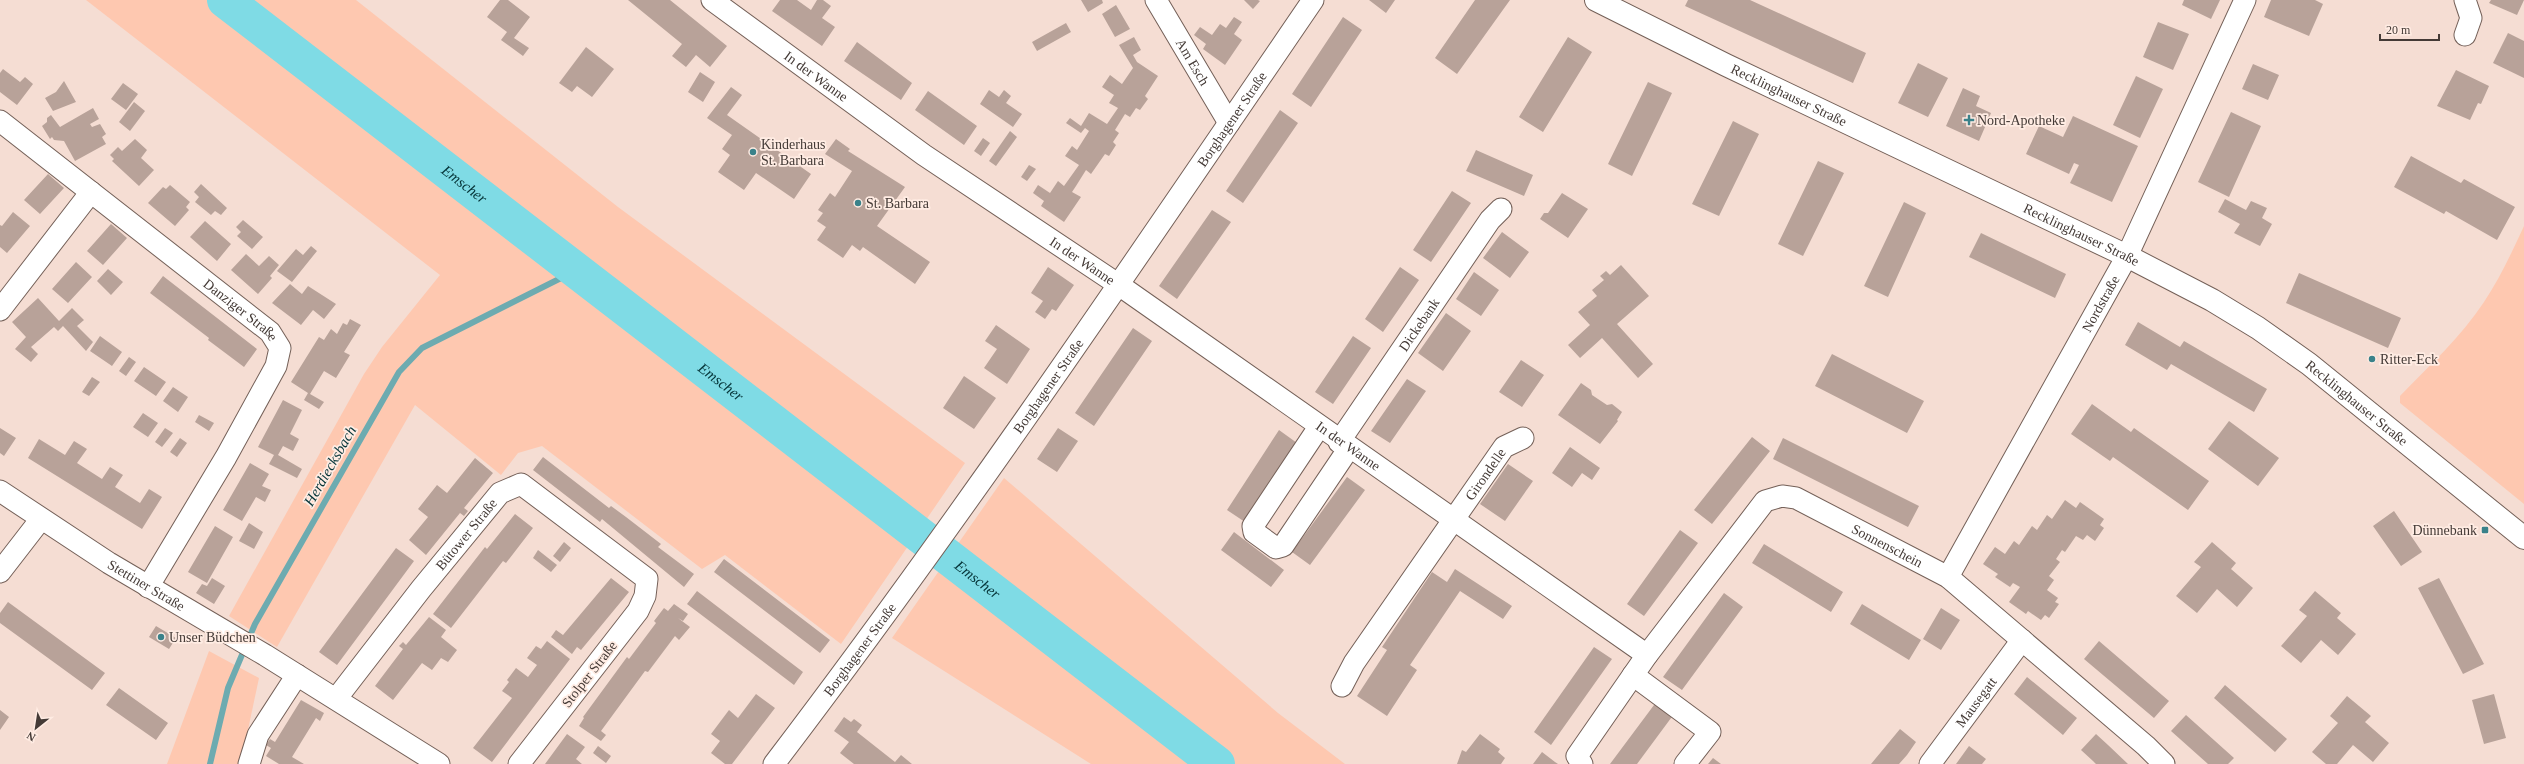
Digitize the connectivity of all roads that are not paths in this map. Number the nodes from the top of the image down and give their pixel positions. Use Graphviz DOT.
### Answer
graph roads {
  1 [pos="712,0"];
  2 [pos="1156,0"];
  3 [pos="1313,0"];
  4 [pos="1596,0"];
  5 [pos="2245,0"];
  6 [pos="2465,0"];
  7 [pos="2465,35"];
  8 [pos="0,121"];
  9 [pos="1229,123"];
  10 [pos="91,192"];
  11 [pos="1501,209"];
  12 [pos="2127,256"];
  13 [pos="1119,285"];
  14 [pos="0,310"];
  15 [pos="1319,427"];
  16 [pos="1523,438"];
  17 [pos="1344,445"];
  18 [pos="0,491"];
  19 [pos="1454,518"];
  20 [pos="41,519"];
  21 [pos="2524,538"];
  22 [pos="0,572"];
  23 [pos="1948,576"];
  24 [pos="648,579"];
  25 [pos="148,587"];
  26 [pos="2022,640"];
  27 [pos="1647,656"];
  28 [pos="296,675"];
  29 [pos="1633,675"];
  30 [pos="1342,686"];
  31 [pos="336,700"];
  32 [pos="1580,760"];
  33 [pos="783,761"];
  34 [pos="249,764"];
  35 [pos="439,764"];
  36 [pos="519,764"];
  37 [pos="1685,764"];
  38 [pos="1930,764"];
  39 [pos="2164,764"];
  1 -- 13 [label="street, In der Wanne"];
  2 -- 9 [label="street, Am Esch"];
  3 -- 9 [label="street, Borghagener Straße"];
  4 -- 12 [label="street, Recklinghauser Straße"];
  5 -- 12 [label="street, Nordstraße"];
  6 -- 7 [label="street"];
  8 -- 10 [label="street, Danziger Straße"];
  9 -- 13 [label="street, Borghagener Straße"];
  10 -- 14 [label="street"];
  10 -- 25 [label="street, Danziger Straße"];
  11 -- 17 [label="street, Dickebank"];
  12 -- 21 [label="street, Recklinghauser Straße"];
  12 -- 23 [label="street, Nordstraße"];
  13 -- 15 [label="street, In der Wanne"];
  13 -- 33 [label="street, Borghagener Straße"];
  15 -- 17 [label="street, In der Wanne"];
  15 -- 17 [label="street, Dickebank"];
  16 -- 19 [label="street, Girondelle"];
  17 -- 19 [label="street, In der Wanne"];
  18 -- 20 [label="street, Stettiner Straße"];
  19 -- 27 [label="street, In der Wanne"];
  19 -- 30 [label="street"];
  20 -- 22 [label="street"];
  20 -- 25 [label="street, Stettiner Straße"];
  23 -- 26 [label="street, Sonnenschein"];
  23 -- 27 [label="street, Sonnenschein"];
  24 -- 31 [label="street, Bütower Straße"];
  24 -- 36 [label="street, Stolper Straße"];
  25 -- 28 [label="street, Stettiner Straße"];
  26 -- 38 [label="street, Mausegatt"];
  26 -- 39 [label="street, Sonnenschein"];
  27 -- 29 [label="street, Sonnenschein"];
  28 -- 31 [label="street, Stettiner Straße"];
  28 -- 34 [label="street"];
  29 -- 32 [label="street, Sonnenschein"];
  29 -- 37 [label="street"];
  31 -- 35 [label="street, Stettiner Straße"];
}
